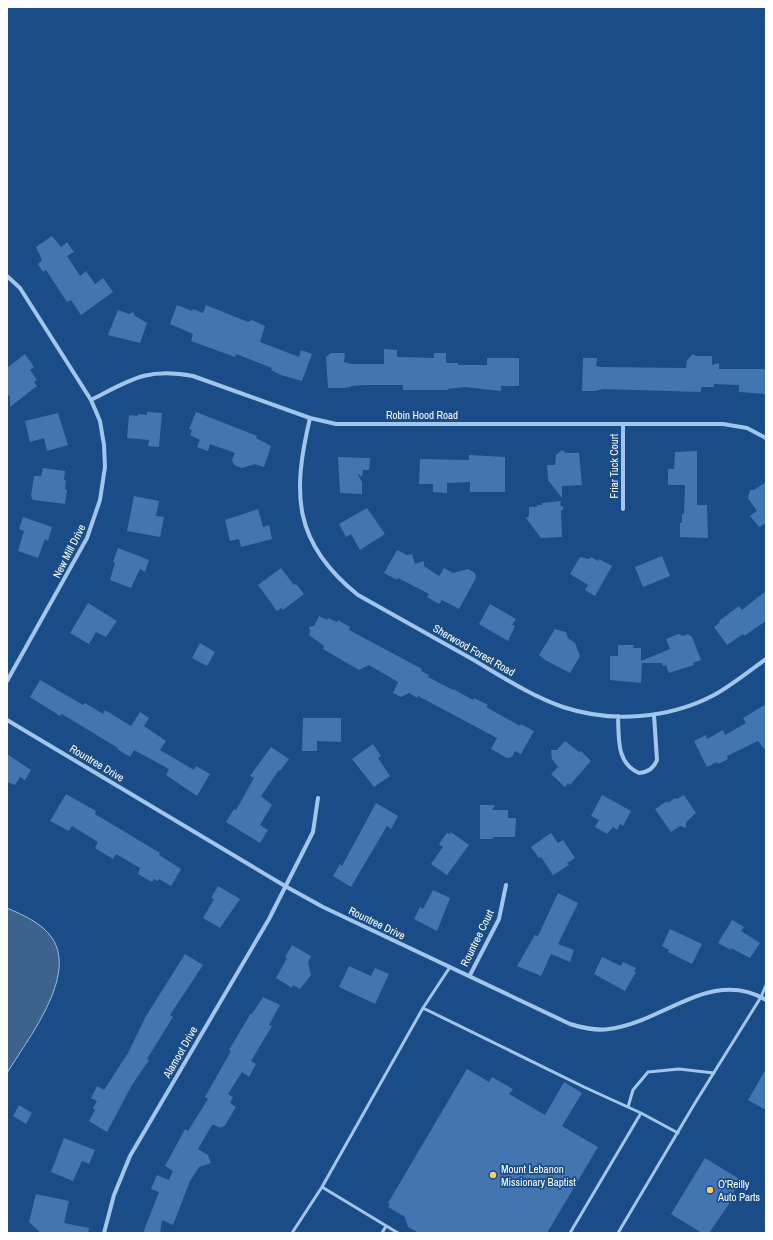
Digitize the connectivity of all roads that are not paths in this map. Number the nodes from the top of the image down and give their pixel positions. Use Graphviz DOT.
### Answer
graph roads {
  1 [pos="7,276"];
  2 [pos="90,400"];
  3 [pos="310,418"];
  4 [pos="623,424"];
  5 [pos="766,438"];
  6 [pos="623,509"];
  7 [pos="766,659"];
  8 [pos="7,681"];
  9 [pos="654,715"];
  10 [pos="618,716"];
  11 [pos="7,720"];
  12 [pos="318,798"];
  13 [pos="506,885"];
  14 [pos="285,886"];
  15 [pos="450,967"];
  16 [pos="470,975"];
  17 [pos="766,985"];
  18 [pos="761,997"];
  19 [pos="766,1000"];
  20 [pos="423,1008"];
  21 [pos="714,1073"];
  22 [pos="628,1107"];
  23 [pos="641,1112"];
  24 [pos="678,1133"];
  25 [pos="322,1187"];
  26 [pos="386,1226"];
  27 [pos="104,1233"];
  28 [pos="292,1233"];
  29 [pos="382,1233"];
  30 [pos="398,1233"];
  31 [pos="570,1233"];
  32 [pos="618,1233"];
  1 -- 2 [label="street, New Mill Drive"];
  2 -- 3 [label="street, Robin Hood Road"];
  2 -- 8 [label="street, New Mill Drive"];
  3 -- 4 [label="street, Robin Hood Road"];
  3 -- 10 [label="street, Sherwood Forest Road"];
  4 -- 5 [label="street, Robin Hood Road"];
  4 -- 6 [label="street, Friar Tuck Court"];
  7 -- 9 [label="street, Sherwood Forest Road"];
  9 -- 10 [label="street, Sherwood Forest Road"];
  9 -- 10 [label="street"];
  11 -- 14 [label="street, Rountree Drive"];
  12 -- 14 [label="street, Alamoot Drive"];
  13 -- 16 [label="street, Rountree Court"];
  14 -- 15 [label="street, Rountree Drive"];
  14 -- 27 [label="street, Alamoot Drive"];
  15 -- 16 [label="street, Rountree Drive"];
  15 -- 20 [label="lane"];
  16 -- 18 [label="street, Rountree Drive"];
  17 -- 18 [label="lane"];
  18 -- 19 [label="street, Rountree Drive"];
  18 -- 21 [label="lane"];
  20 -- 22 [label="lane"];
  20 -- 25 [label="lane"];
  21 -- 22 [label="lane"];
  21 -- 24 [label="lane"];
  22 -- 23 [label="lane"];
  23 -- 24 [label="lane"];
  23 -- 31 [label="lane"];
  24 -- 32 [label="lane"];
  25 -- 26 [label="lane"];
  25 -- 28 [label="lane"];
  26 -- 29 [label="lane"];
  26 -- 30 [label="lane"];
}
